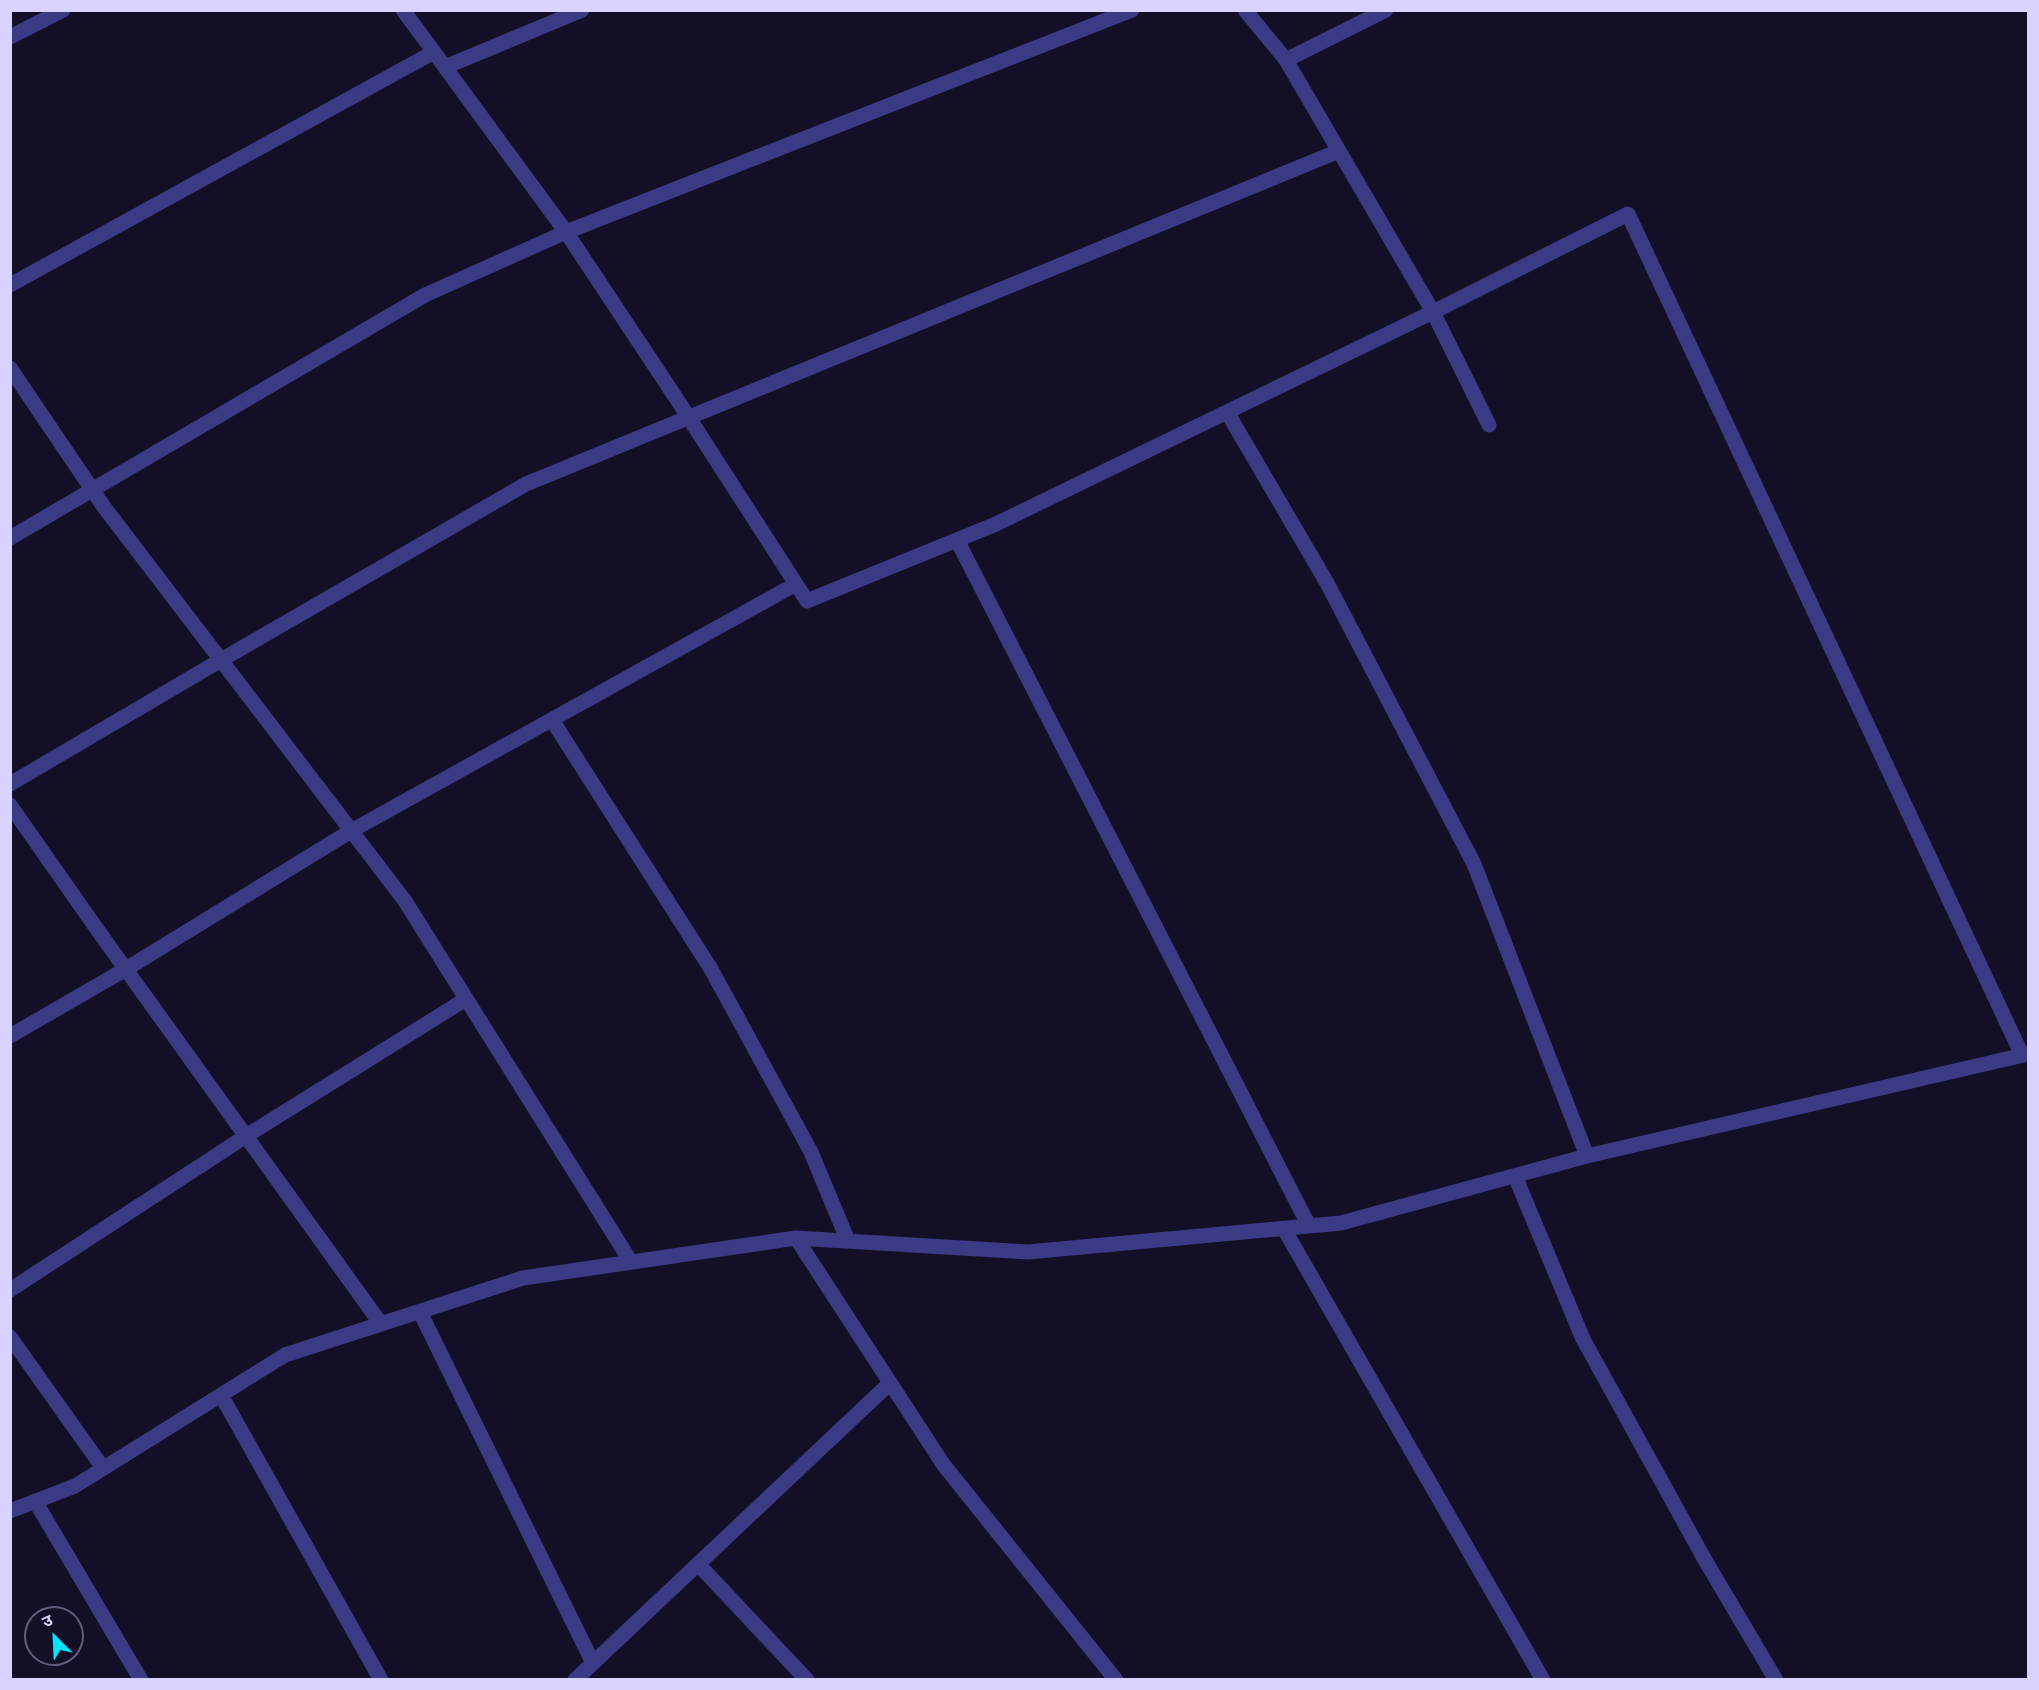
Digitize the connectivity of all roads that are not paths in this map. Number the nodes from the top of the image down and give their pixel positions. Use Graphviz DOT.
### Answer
graph roads {
  1 [pos="63,10"];
  2 [pos="404,10"];
  3 [pos="582,10"];
  4 [pos="1132,10"];
  5 [pos="1245,10"];
  6 [pos="1386,10"];
  7 [pos="10,37"];
  8 [pos="434,52"];
  9 [pos="1286,60"];
  10 [pos="445,67"];
  11 [pos="1339,151"];
  12 [pos="566,232"];
  13 [pos="10,285"];
  14 [pos="1433,312"];
  15 [pos="10,368"];
  16 [pos="1227,412"];
  17 [pos="689,417"];
  18 [pos="1490,425"];
  19 [pos="93,490"];
  20 [pos="10,538"];
  21 [pos="957,540"];
  22 [pos="796,584"];
  23 [pos="221,660"];
  24 [pos="552,720"];
  25 [pos="10,784"];
  26 [pos="10,805"];
  27 [pos="351,831"];
  28 [pos="126,969"];
  29 [pos="466,999"];
  30 [pos="10,1036"];
  31 [pos="2025,1054"];
  32 [pos="246,1136"];
  33 [pos="1587,1156"];
  34 [pos="1515,1176"];
  35 [pos="1309,1226"];
  36 [pos="1284,1229"];
  37 [pos="796,1238"];
  38 [pos="848,1241"];
  39 [pos="631,1262"];
  40 [pos="10,1290"];
  41 [pos="420,1312"];
  42 [pos="381,1324"];
  43 [pos="10,1337"];
  44 [pos="890,1383"];
  45 [pos="221,1395"];
  46 [pos="103,1468"];
  47 [pos="35,1501"];
  48 [pos="10,1511"];
  49 [pos="698,1564"];
  50 [pos="593,1663"];
  51 [pos="141,1680"];
  52 [pos="381,1680"];
  53 [pos="575,1680"];
  54 [pos="807,1680"];
  55 [pos="1116,1680"];
  56 [pos="1544,1680"];
  57 [pos="1776,1680"];
  1 -- 7 [label="street"];
  2 -- 8 [label="street"];
  3 -- 10 [label="street"];
  4 -- 12 [label="street"];
  5 -- 9 [label="street"];
  6 -- 9 [label="street"];
  8 -- 10 [label="street"];
  8 -- 13 [label="street"];
  9 -- 11 [label="street"];
  10 -- 12 [label="street"];
  11 -- 14 [label="street"];
  11 -- 17 [label="street"];
  12 -- 17 [label="street"];
  12 -- 19 [label="street"];
  14 -- 16 [label="street"];
  14 -- 18 [label="street"];
  14 -- 31 [label="street"];
  15 -- 19 [label="street"];
  16 -- 21 [label="street"];
  16 -- 33 [label="street"];
  17 -- 22 [label="street"];
  17 -- 23 [label="street"];
  19 -- 20 [label="street"];
  19 -- 23 [label="street"];
  21 -- 22 [label="street"];
  21 -- 35 [label="street"];
  22 -- 24 [label="street"];
  23 -- 25 [label="street"];
  23 -- 27 [label="street"];
  24 -- 27 [label="street"];
  24 -- 38 [label="street"];
  26 -- 28 [label="street"];
  27 -- 28 [label="street"];
  27 -- 29 [label="street"];
  28 -- 30 [label="street"];
  28 -- 32 [label="street"];
  29 -- 32 [label="street"];
  29 -- 39 [label="street"];
  31 -- 33 [label="street"];
  32 -- 40 [label="street"];
  32 -- 42 [label="street"];
  33 -- 34 [label="street"];
  34 -- 35 [label="street"];
  34 -- 57 [label="street"];
  35 -- 36 [label="street"];
  36 -- 38 [label="street"];
  36 -- 56 [label="street"];
  37 -- 38 [label="street"];
  37 -- 39 [label="street"];
  37 -- 44 [label="street"];
  39 -- 41 [label="street"];
  41 -- 42 [label="street"];
  41 -- 50 [label="street"];
  42 -- 45 [label="street"];
  43 -- 46 [label="street"];
  44 -- 49 [label="street"];
  44 -- 55 [label="street"];
  45 -- 46 [label="street"];
  45 -- 52 [label="street"];
  46 -- 47 [label="street"];
  47 -- 48 [label="street"];
  47 -- 51 [label="street"];
  49 -- 50 [label="street"];
  49 -- 54 [label="street"];
  50 -- 53 [label="street"];
}
